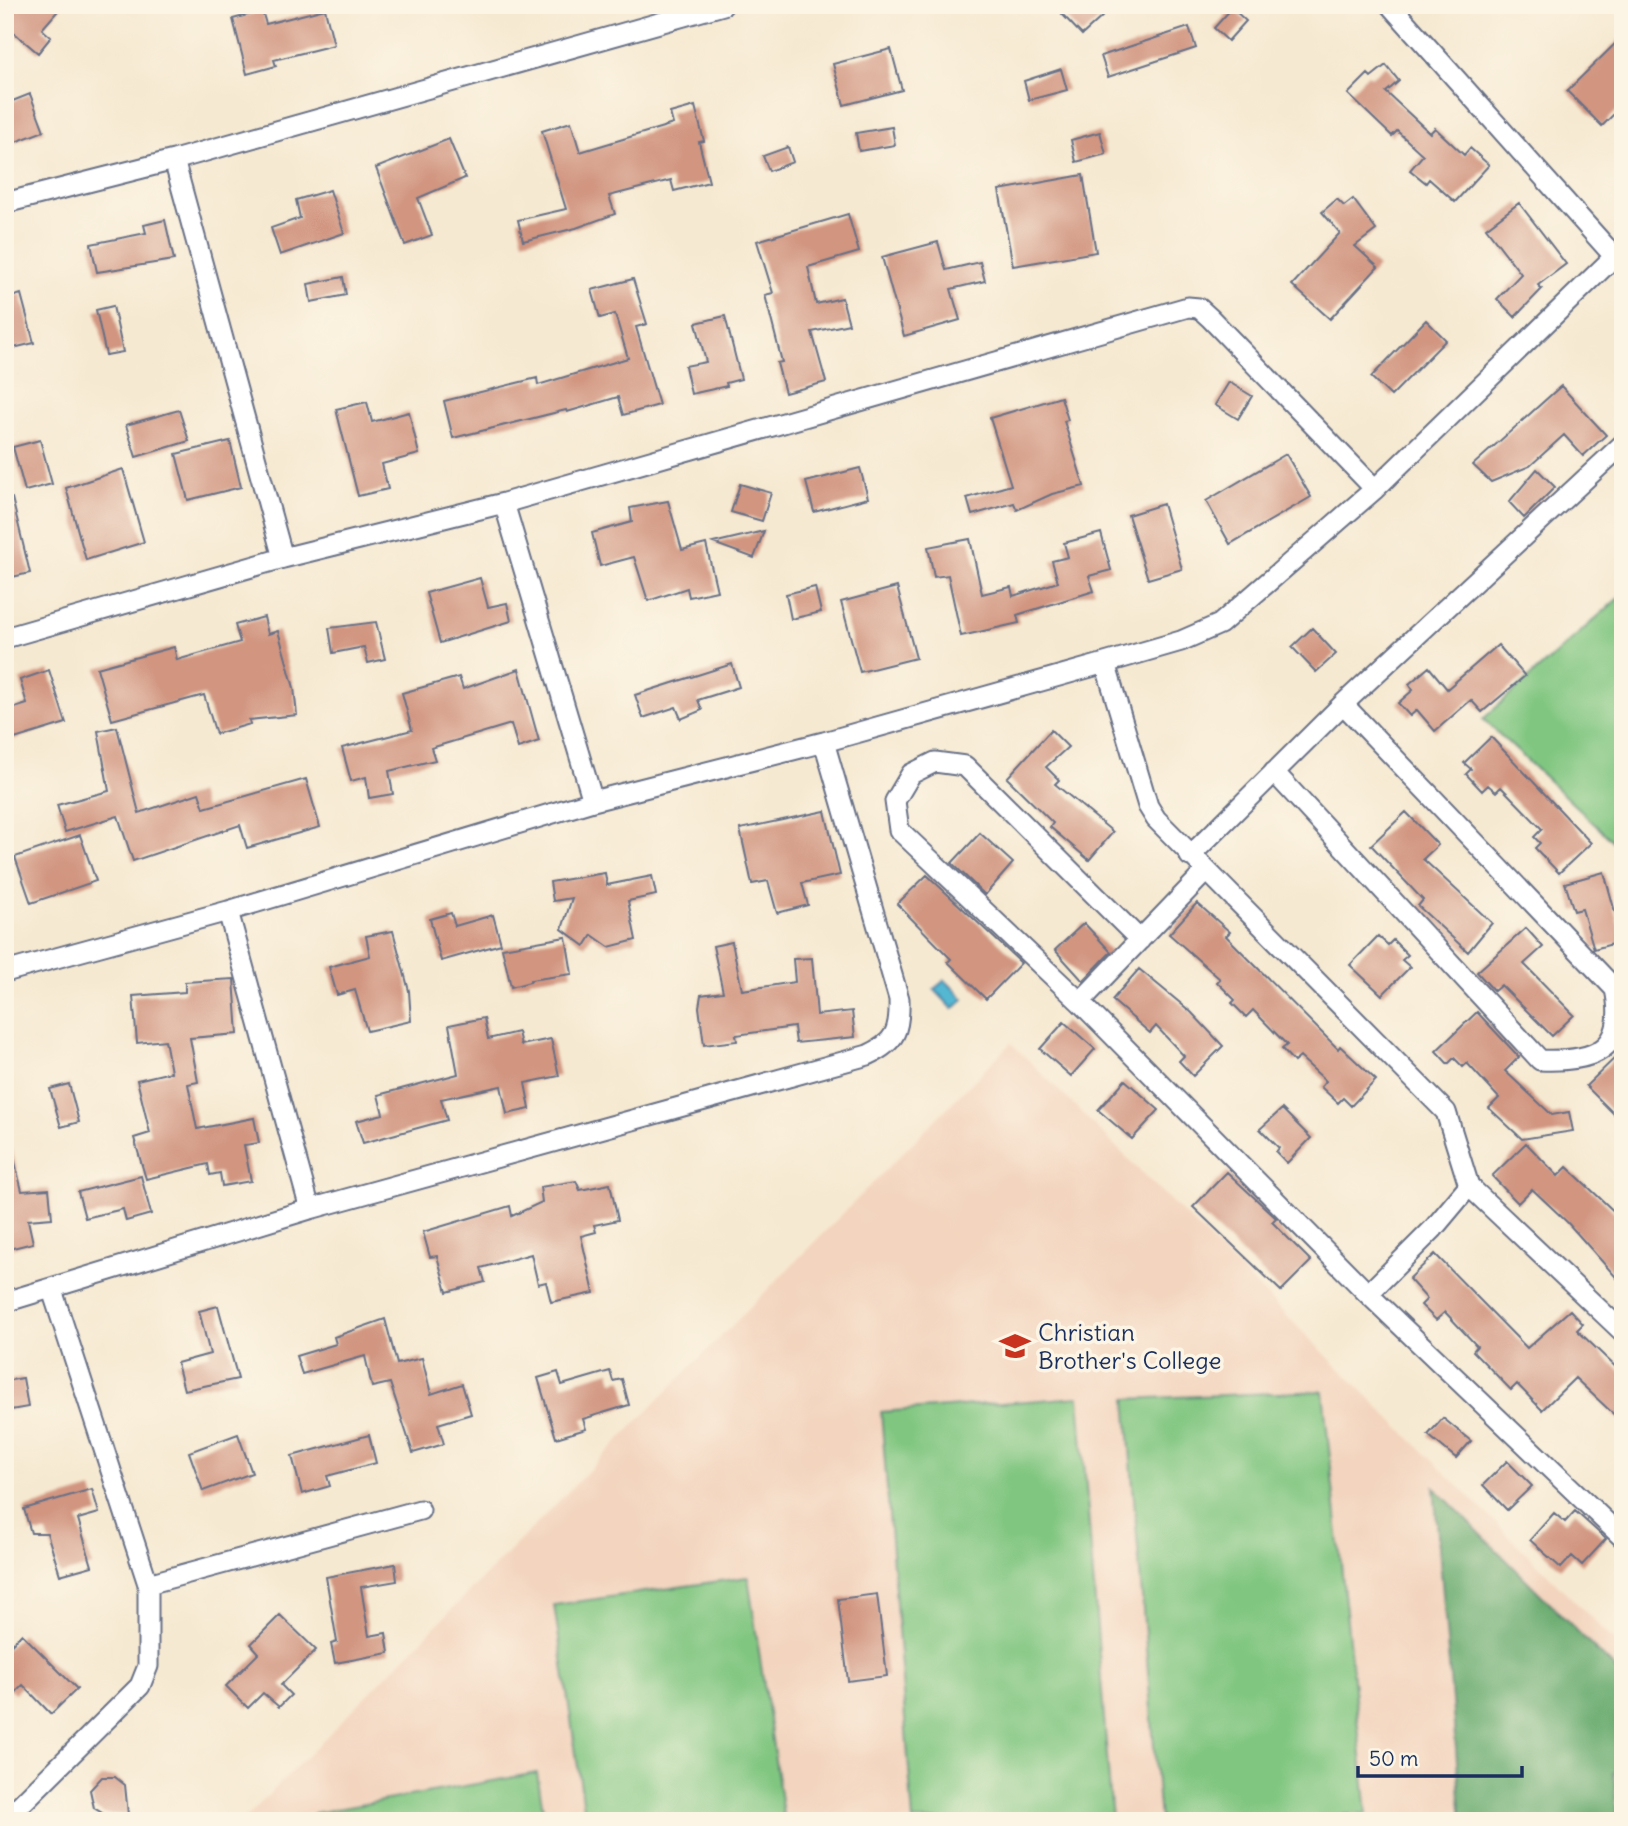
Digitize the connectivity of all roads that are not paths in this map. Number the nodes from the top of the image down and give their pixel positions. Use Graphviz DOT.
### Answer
graph roads {
  1 [pos="1390,5"];
  2 [pos="716,6"];
  3 [pos="174,160"];
  4 [pos="5,203"];
  5 [pos="1618,261"];
  6 [pos="1623,444"];
  7 [pos="1375,489"];
  8 [pos="504,503"];
  9 [pos="283,558"];
  10 [pos="5,638"];
  11 [pos="1105,663"];
  12 [pos="1343,704"];
  13 [pos="824,742"];
  14 [pos="1274,772"];
  15 [pos="593,801"];
  16 [pos="1190,856"];
  17 [pos="1205,872"];
  18 [pos="228,911"];
  19 [pos="1140,940"];
  20 [pos="5,972"];
  21 [pos="1080,1002"];
  22 [pos="1469,1186"];
  23 [pos="310,1209"];
  24 [pos="52,1290"];
  25 [pos="1368,1294"];
  26 [pos="5,1303"];
  27 [pos="1623,1332"];
  28 [pos="419,1510"];
  29 [pos="1623,1538"];
  30 [pos="148,1584"];
  31 [pos="9,1808"];
  1 -- 5 [label="street"];
  2 -- 3 [label="street"];
  3 -- 4 [label="street"];
  3 -- 9 [label="street"];
  5 -- 7 [label="street"];
  6 -- 12 [label="street"];
  7 -- 8 [label="street"];
  7 -- 11 [label="street"];
  8 -- 9 [label="street"];
  8 -- 15 [label="street"];
  9 -- 10 [label="street"];
  11 -- 13 [label="street"];
  11 -- 16 [label="street"];
  12 -- 14 [label="street"];
  12 -- 14 [label="street"];
  13 -- 15 [label="street"];
  13 -- 23 [label="street"];
  14 -- 16 [label="street"];
  15 -- 18 [label="street"];
  16 -- 17 [label="street"];
  17 -- 19 [label="street"];
  17 -- 22 [label="street"];
  18 -- 20 [label="street"];
  18 -- 23 [label="street"];
  19 -- 21 [label="street"];
  19 -- 21 [label="street"];
  21 -- 25 [label="street"];
  22 -- 25 [label="street"];
  22 -- 27 [label="street"];
  23 -- 24 [label="street"];
  24 -- 26 [label="street"];
  24 -- 30 [label="street"];
  25 -- 29 [label="street"];
  28 -- 30 [label="street"];
  30 -- 31 [label="street"];
}
